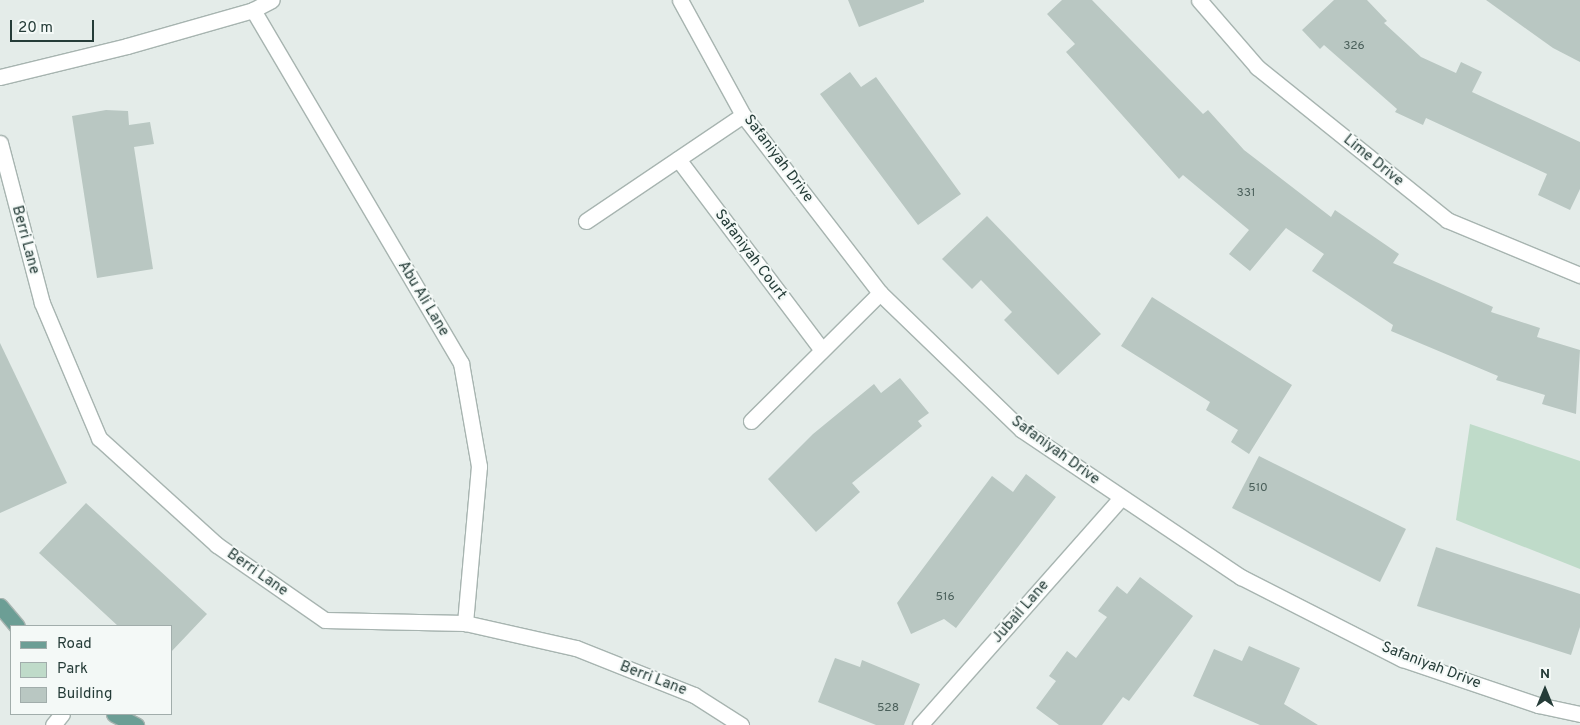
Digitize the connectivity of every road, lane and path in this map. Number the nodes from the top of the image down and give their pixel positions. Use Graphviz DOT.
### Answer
graph roads {
  1 [pos="272,0"];
  2 [pos="680,0"];
  3 [pos="1199,0"];
  4 [pos="253,10"];
  5 [pos="0,77"];
  6 [pos="743,115"];
  7 [pos="0,143"];
  8 [pos="678,159"];
  9 [pos="586,221"];
  10 [pos="1580,275"];
  11 [pos="880,292"];
  12 [pos="822,350"];
  13 [pos="751,421"];
  14 [pos="1121,498"];
  15 [pos="0,606"];
  16 [pos="464,623"];
  17 [pos="16,625"];
  18 [pos="1580,714"];
  19 [pos="61,715"];
  20 [pos="116,715"];
  21 [pos="53,725"];
  22 [pos="136,725"];
  23 [pos="741,725"];
  24 [pos="920,725"];
  1 -- 4 [label="street"];
  2 -- 6 [label="street, Safaniyah Drive"];
  3 -- 10 [label="street, Lime Drive"];
  4 -- 5 [label="street"];
  4 -- 16 [label="street, Abu Ali Lane"];
  6 -- 8 [label="street"];
  6 -- 11 [label="street, Safaniyah Drive"];
  7 -- 16 [label="street, Berri Lane"];
  8 -- 9 [label="street"];
  8 -- 12 [label="street, Safaniyah Court"];
  11 -- 12 [label="street"];
  11 -- 14 [label="street, Safaniyah Drive"];
  12 -- 13 [label="street"];
  14 -- 18 [label="street, Safaniyah Drive"];
  14 -- 24 [label="street, Jubail Lane"];
  15 -- 17 [label="main road"];
  16 -- 23 [label="street, Berri Lane"];
  19 -- 21 [label="street"];
  20 -- 22 [label="main road"];
}
